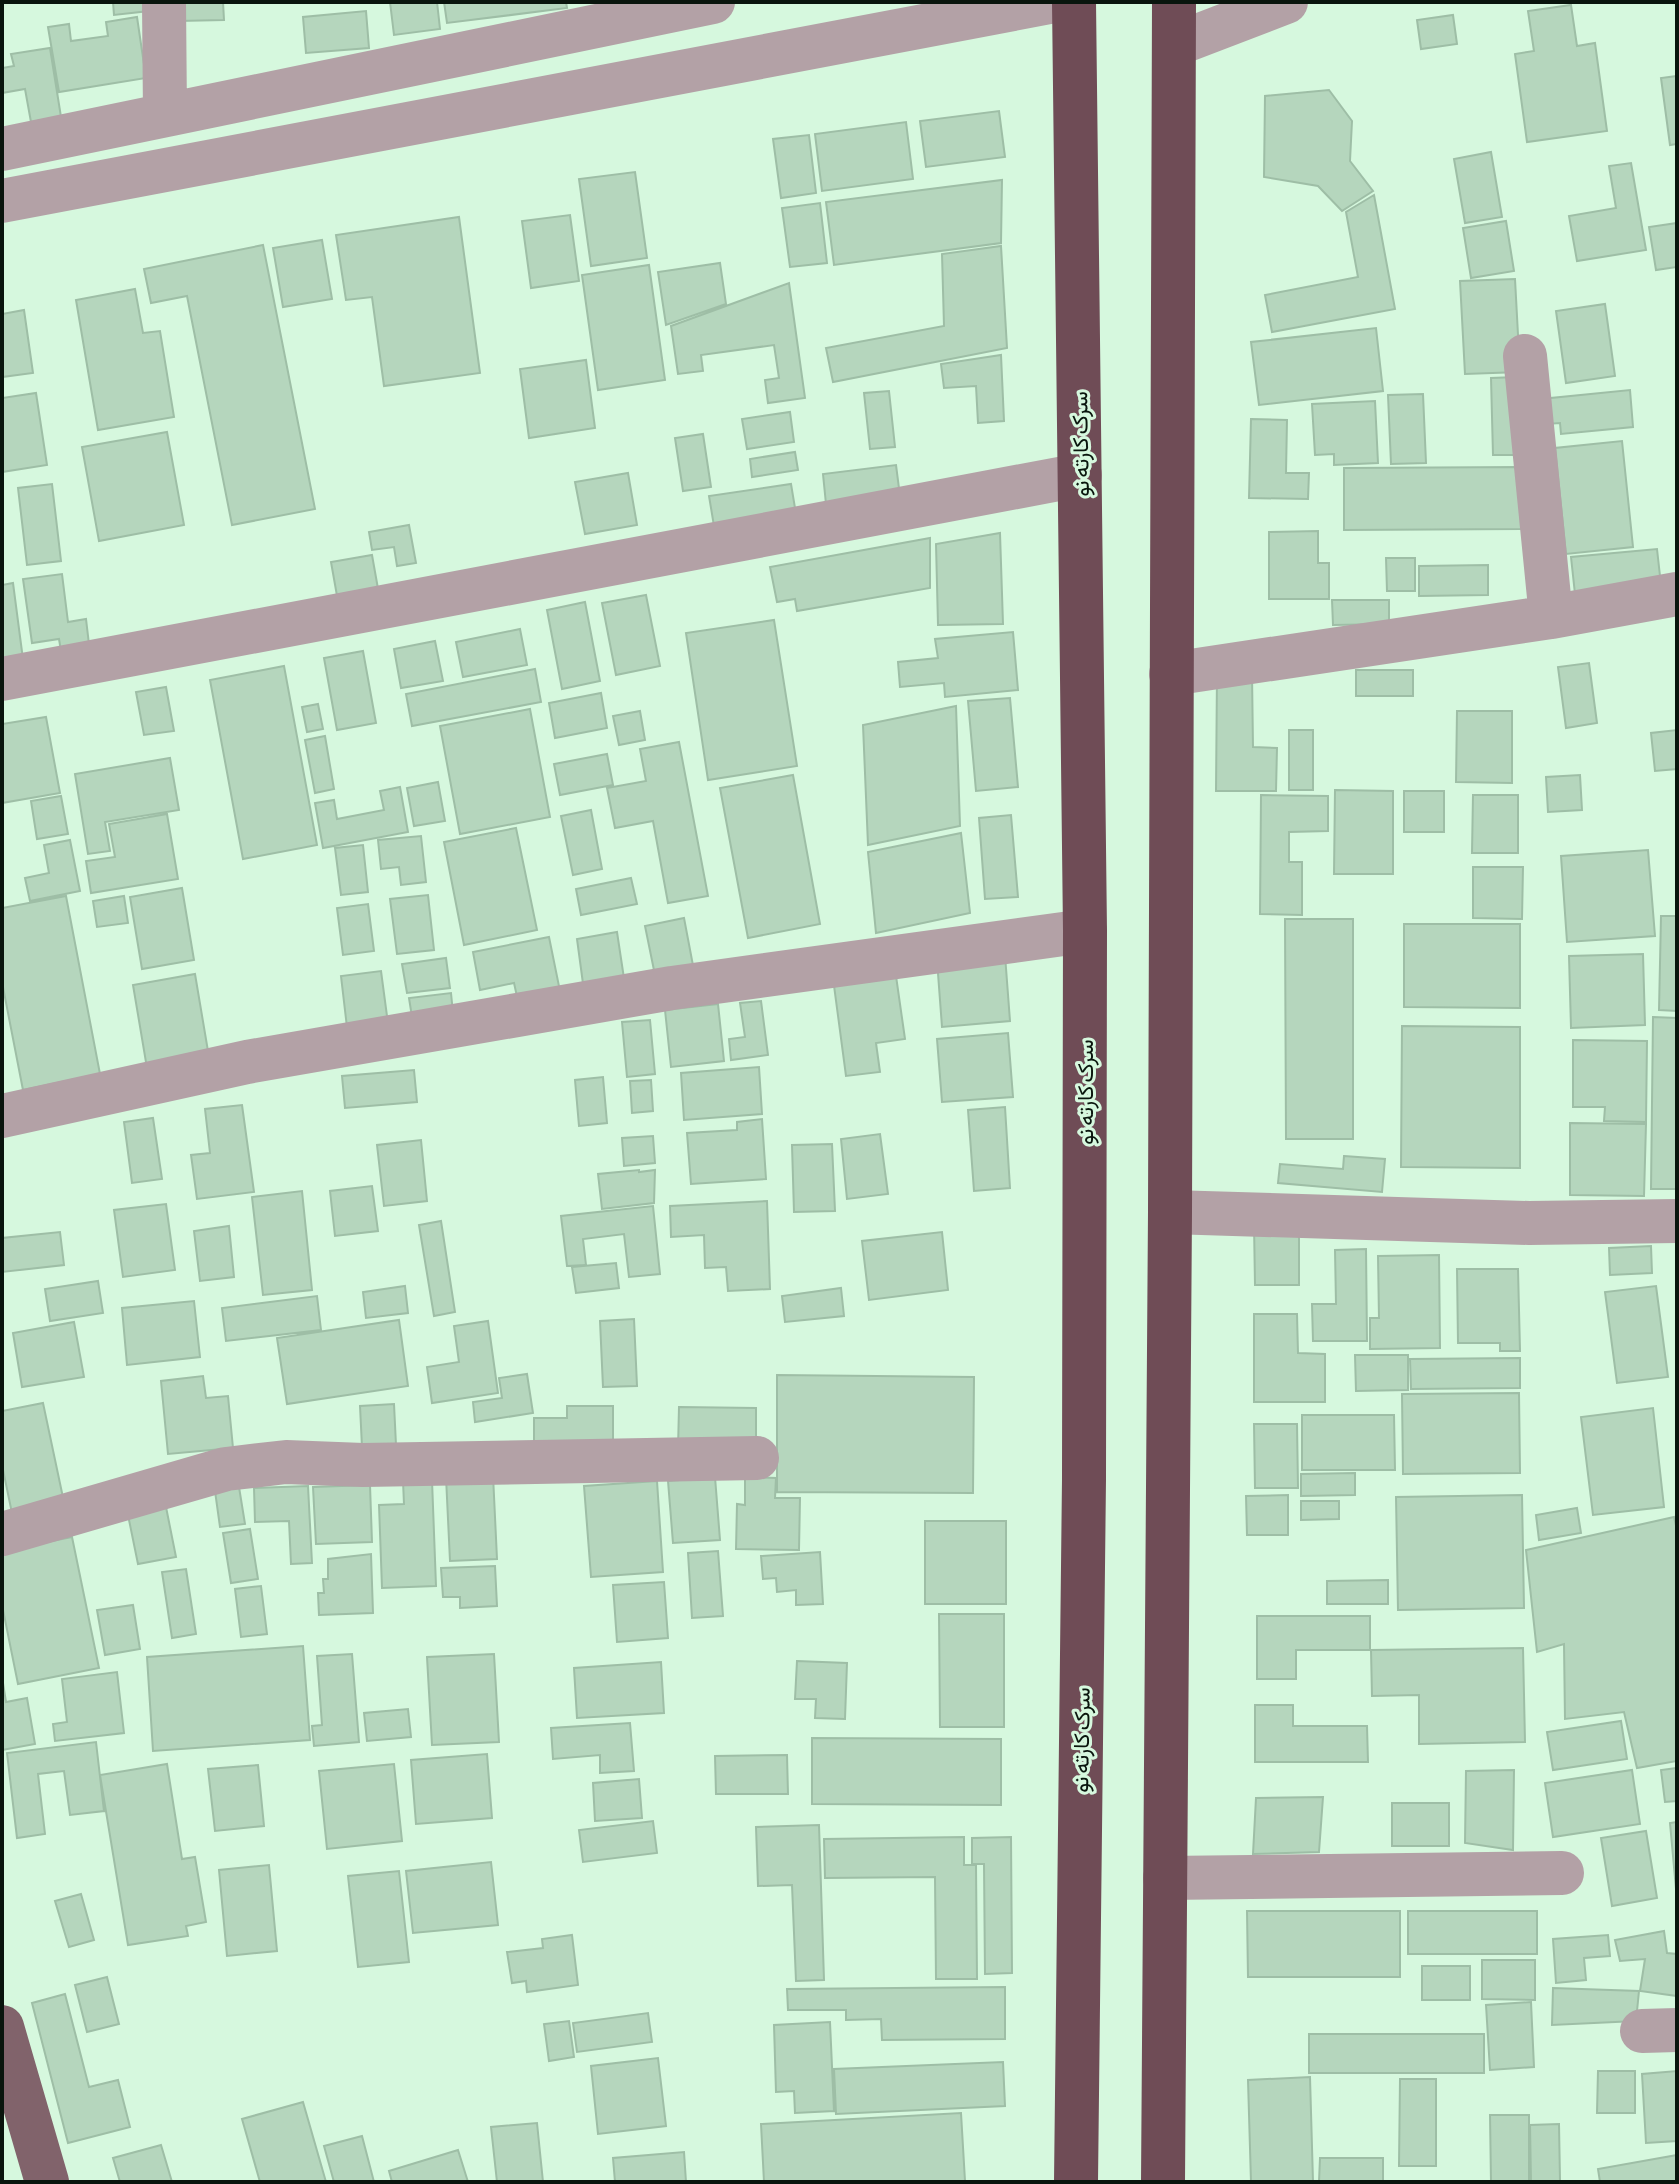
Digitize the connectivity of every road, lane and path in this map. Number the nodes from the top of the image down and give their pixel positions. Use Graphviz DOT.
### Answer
graph roads {
  1 [pos="164,2"];
  2 [pos="713,2"];
  3 [pos="1050,2"];
  4 [pos="1074,2"];
  5 [pos="1174,2"];
  6 [pos="1286,2"];
  7 [pos="582,15"];
  8 [pos="1174,45"];
  9 [pos="165,115"];
  10 [pos="2,149"];
  11 [pos="2,201"];
  12 [pos="1525,356"];
  13 [pos="1080,475"];
  14 [pos="1677,594"];
  15 [pos="1551,617"];
  16 [pos="1171,674"];
  17 [pos="2,679"];
  18 [pos="1085,931"];
  19 [pos="2,1116"];
  20 [pos="1170,1212"];
  21 [pos="1677,1221"];
  22 [pos="757,1458"];
  23 [pos="2,1534"];
  24 [pos="1562,1873"];
  25 [pos="1165,1878"];
  26 [pos="2,2027"];
  27 [pos="47,2182"];
  28 [pos="1076,2182"];
  29 [pos="1163,2182"];
  1 -- 9 [label="street"];
  2 -- 7 [label="street"];
  3 -- 11 [label="street"];
  4 -- 13 [label="highway, سرک کارته نو"];
  5 -- 8 [label="highway"];
  6 -- 8 [label="street"];
  7 -- 9 [label="street"];
  8 -- 16 [label="highway"];
  9 -- 10 [label="street"];
  12 -- 15 [label="street"];
  13 -- 17 [label="street"];
  13 -- 18 [label="highway, سرک کارته نو"];
  14 -- 15 [label="street"];
  15 -- 16 [label="street"];
  16 -- 20 [label="highway"];
  18 -- 19 [label="street"];
  18 -- 28 [label="highway, سرک کارته نو"];
  20 -- 21 [label="street"];
  20 -- 25 [label="highway"];
  22 -- 23 [label="street"];
  24 -- 25 [label="street"];
  25 -- 29 [label="highway"];
  26 -- 27 [label="main road"];
}
